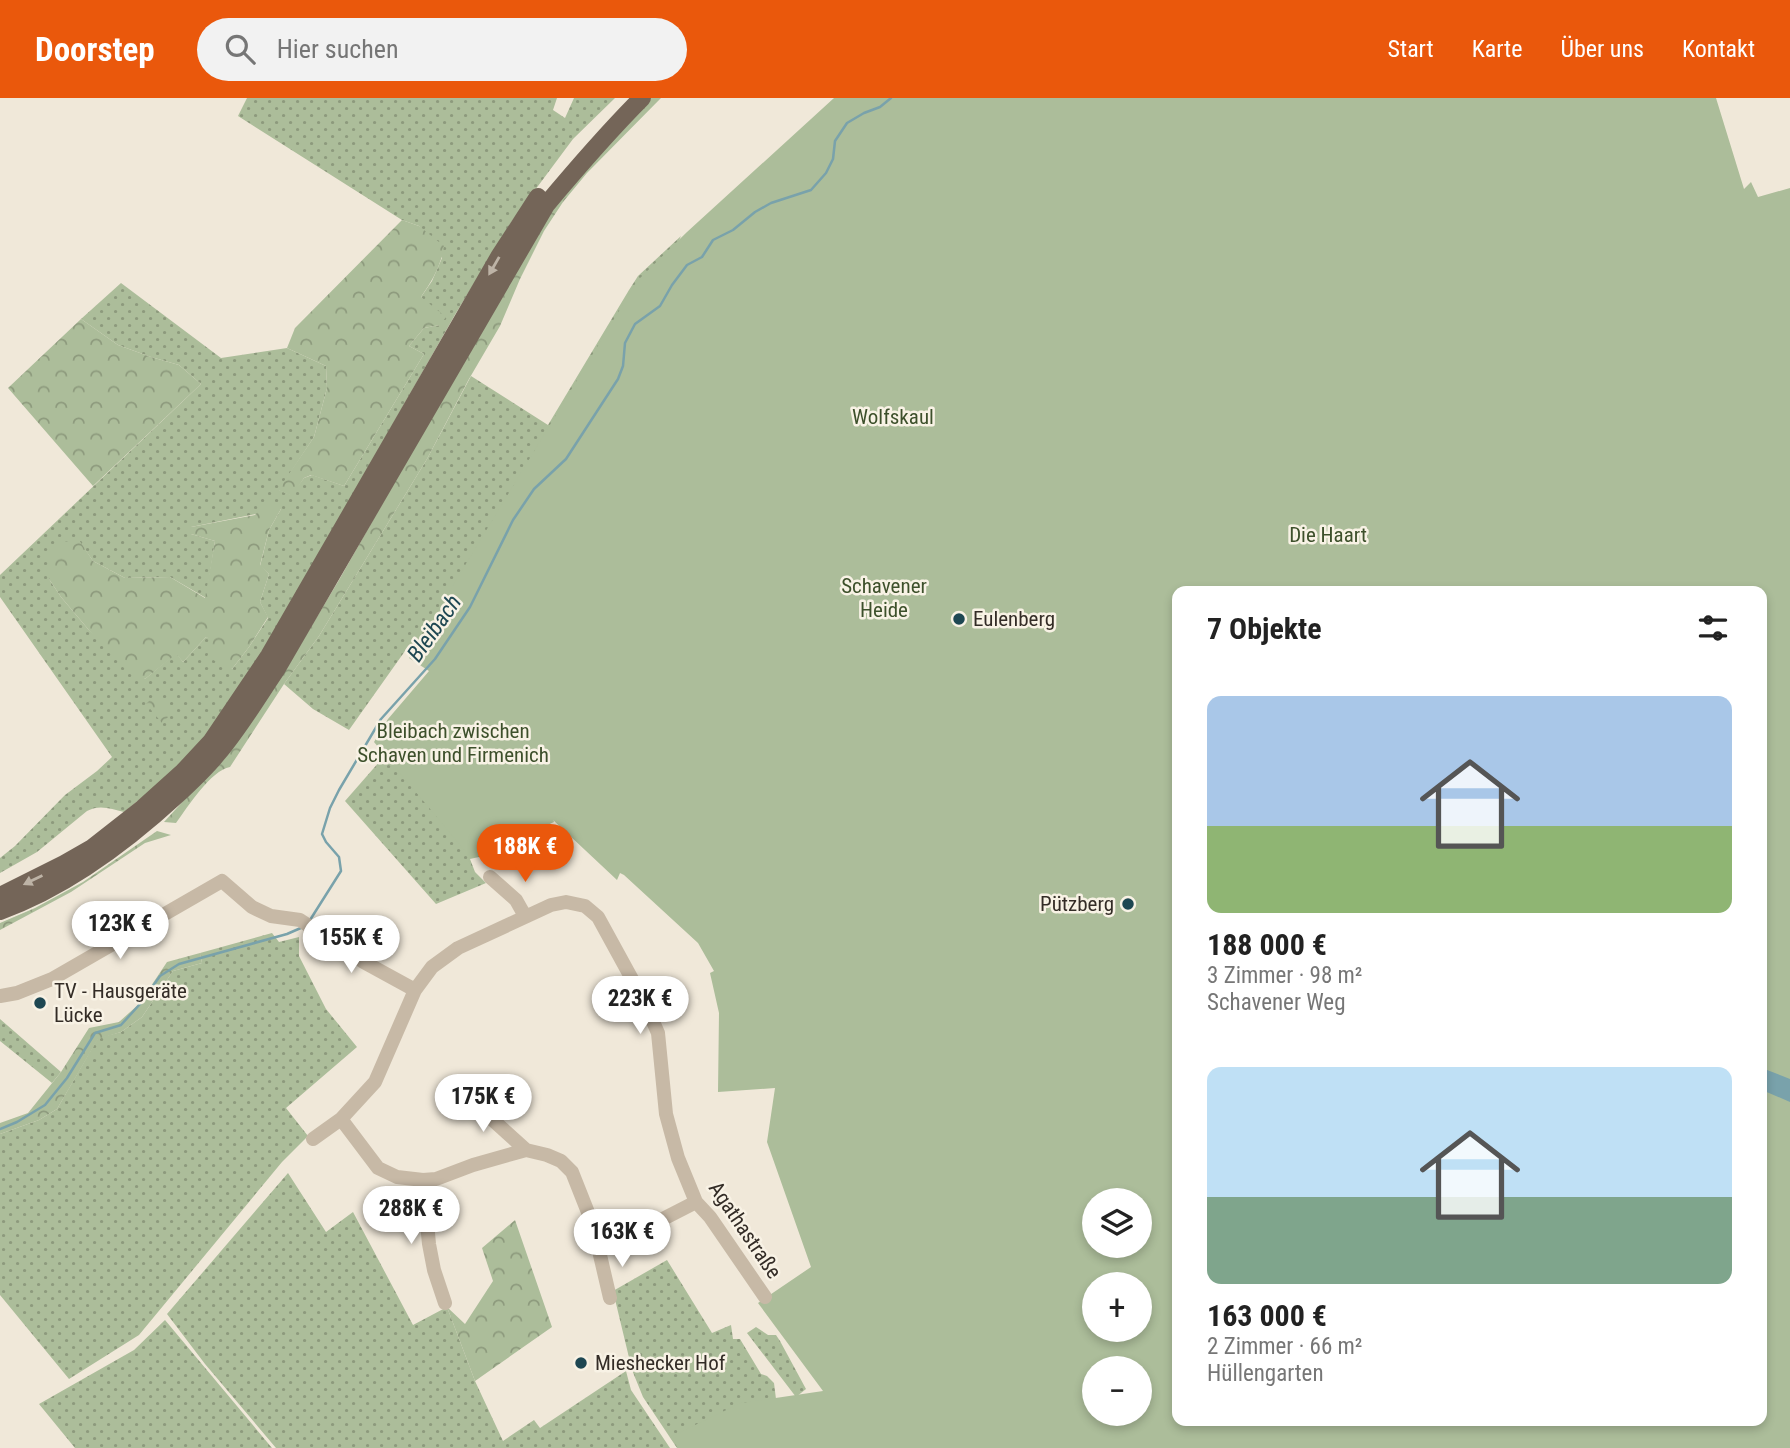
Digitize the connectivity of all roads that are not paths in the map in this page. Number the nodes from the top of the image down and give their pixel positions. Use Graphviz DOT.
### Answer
graph roads {
  1 [pos="626,98"];
  2 [pos="642,98"];
  3 [pos="490,877"];
  4 [pos="0,896"];
  5 [pos="0,911"];
  6 [pos="525,916"];
  7 [pos="415,990"];
  8 [pos="0,996"];
  9 [pos="463,1093"];
  10 [pos="341,1119"];
  11 [pos="313,1139"];
  12 [pos="526,1150"];
  13 [pos="423,1180"];
  14 [pos="696,1202"];
  15 [pos="600,1248"];
  16 [pos="765,1297"];
  17 [pos="610,1298"];
  18 [pos="445,1303"];
  1 -- 4 [label="main road, one-way"];
  2 -- 5 [label="main road"];
  3 -- 6 [label="street"];
  6 -- 7 [label="street, Agathastraße"];
  6 -- 14 [label="street, Agathastraße"];
  7 -- 8 [label="street"];
  7 -- 10 [label="street, Agathastraße"];
  9 -- 12 [label="street"];
  10 -- 11 [label="street, Agathastraße"];
  10 -- 13 [label="street"];
  12 -- 13 [label="street"];
  12 -- 15 [label="street"];
  13 -- 18 [label="street"];
  14 -- 15 [label="street"];
  14 -- 16 [label="street, Agathastraße"];
  15 -- 17 [label="street"];
}
